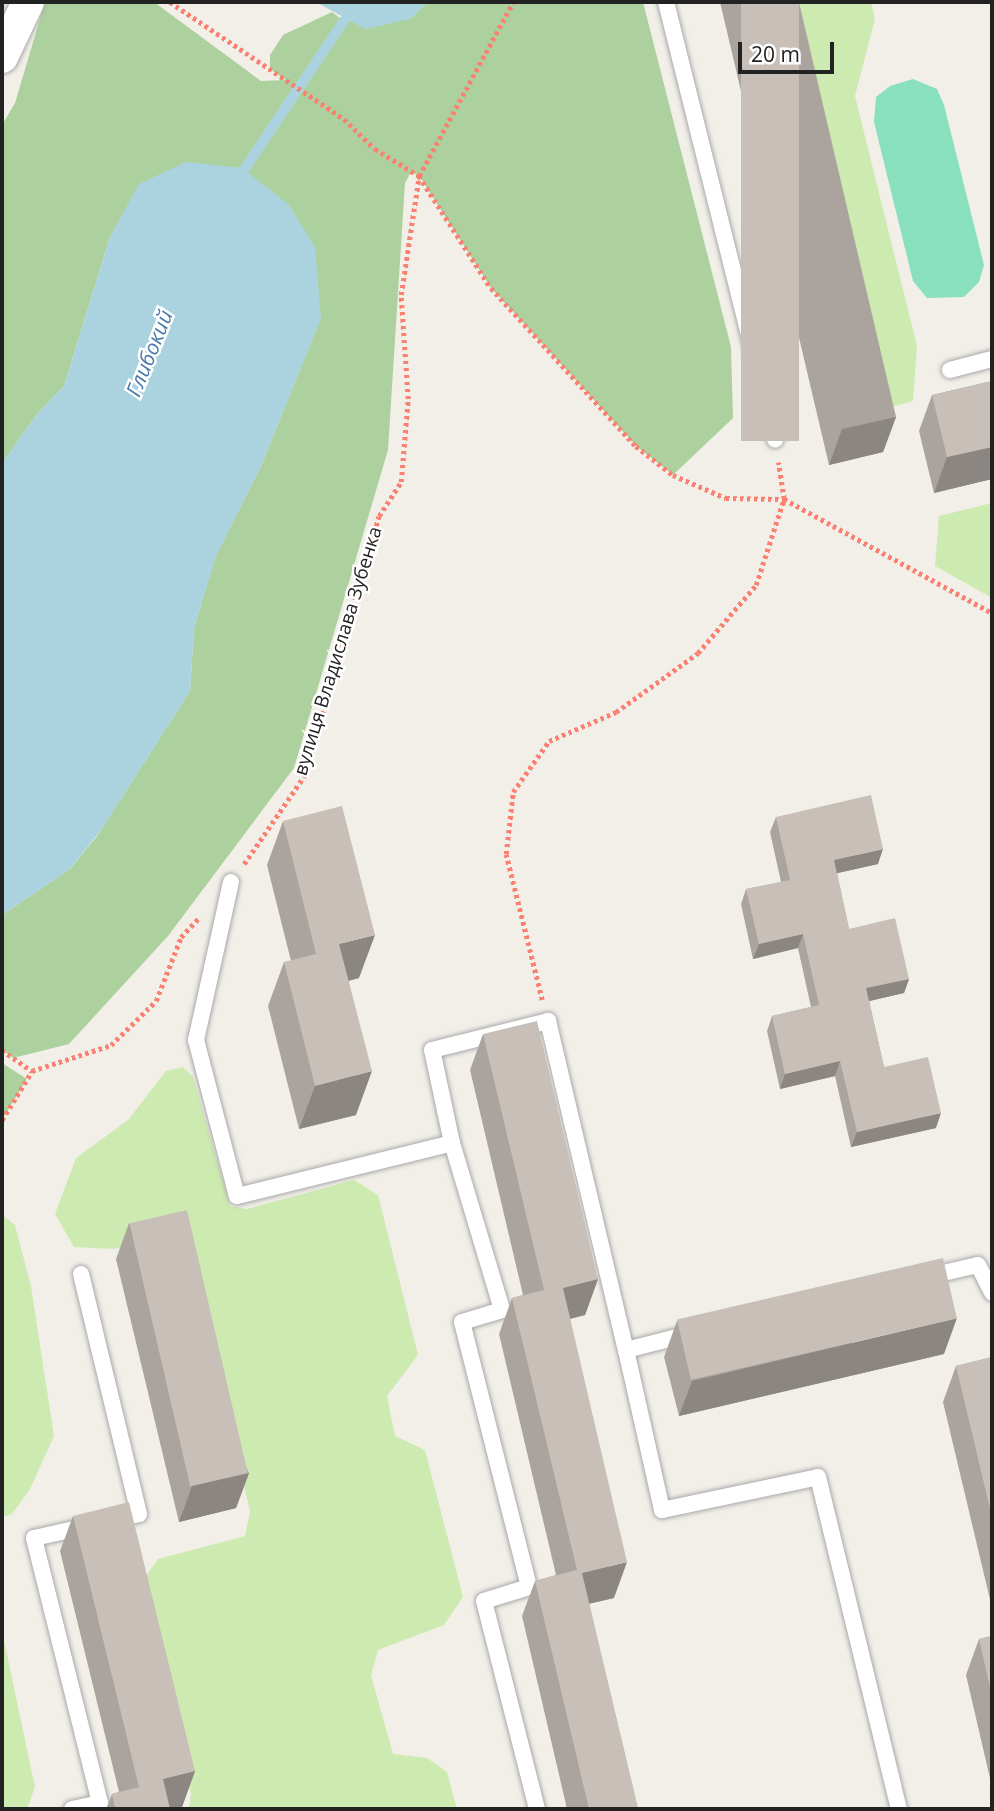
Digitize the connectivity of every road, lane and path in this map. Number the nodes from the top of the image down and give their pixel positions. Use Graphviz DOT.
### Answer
graph roads {
  1 [pos="28,2"];
  2 [pos="170,2"];
  3 [pos="513,2"];
  4 [pos="666,2"];
  5 [pos="2,57"];
  6 [pos="419,176"];
  7 [pos="992,359"];
  8 [pos="950,370"];
  9 [pos="775,440"];
  10 [pos="783,499"];
  11 [pos="992,613"];
  12 [pos="231,882"];
  13 [pos="548,1021"];
  14 [pos="2,1050"];
  15 [pos="32,1071"];
  16 [pos="2,1120"];
  17 [pos="452,1143"];
  18 [pos="81,1274"];
  19 [pos="910,1281"];
  20 [pos="992,1293"];
  21 [pos="707,1330"];
  22 [pos="626,1350"];
  23 [pos="72,1809"];
  24 [pos="537,1809"];
  25 [pos="899,1809"];
  1 -- 5 [label="street"];
  2 -- 6 [label="path"];
  3 -- 6 [label="path, вулиця Владислава Зубенка"];
  4 -- 9 [label="lane"];
  6 -- 10 [label="path"];
  6 -- 12 [label="path, вулиця Владислава Зубенка"];
  7 -- 8 [label="lane"];
  9 -- 10 [label="path"];
  10 -- 11 [label="path"];
  10 -- 13 [label="path"];
  12 -- 15 [label="path, вулиця Владислава Зубенка"];
  12 -- 17 [label="lane"];
  13 -- 17 [label="lane"];
  13 -- 22 [label="lane"];
  14 -- 15 [label="path"];
  15 -- 16 [label="path"];
  17 -- 24 [label="lane"];
  18 -- 23 [label="lane"];
  19 -- 20 [label="lane"];
  21 -- 22 [label="lane"];
  22 -- 25 [label="lane"];
}
